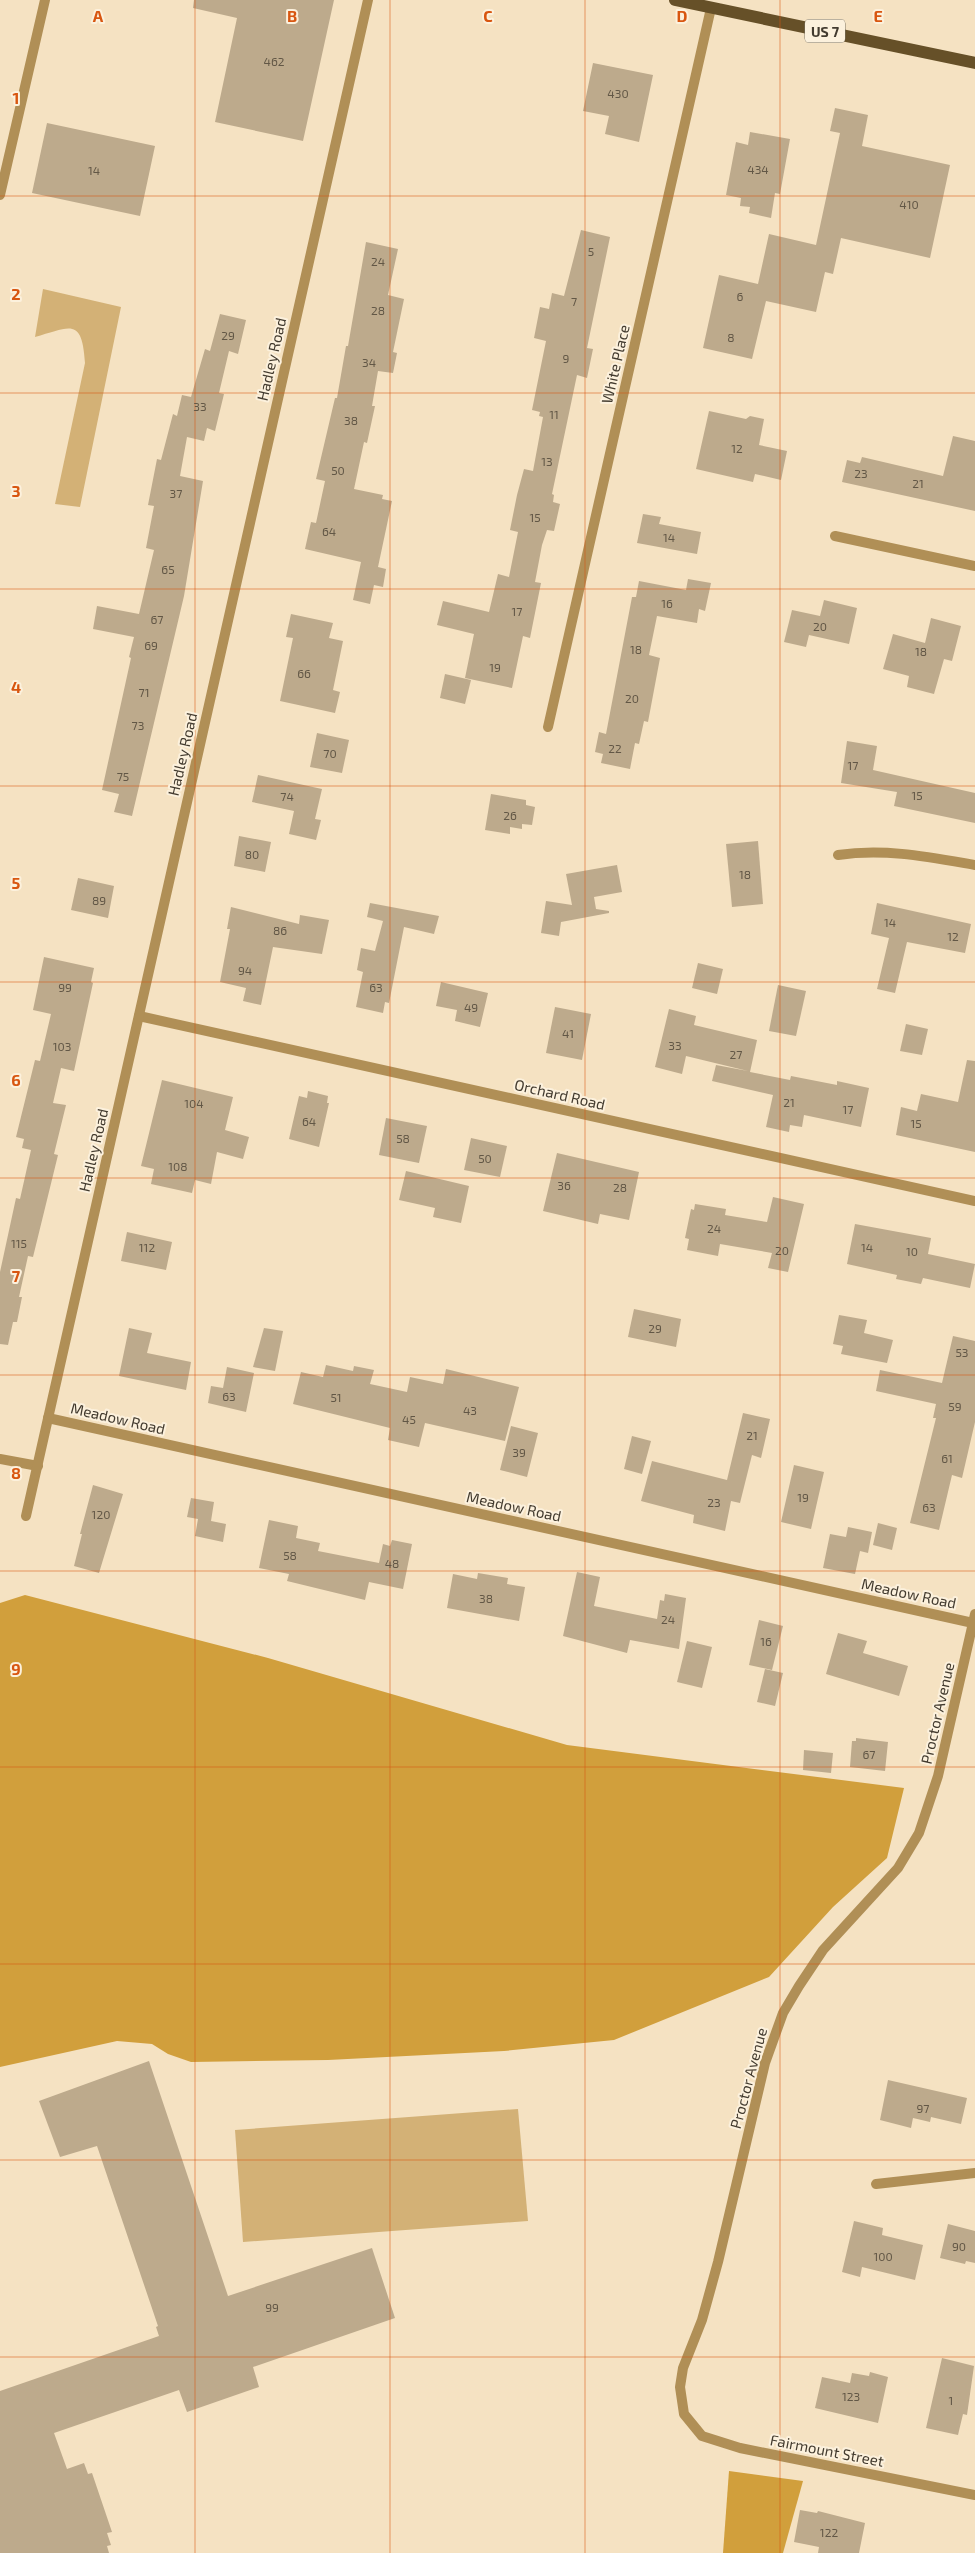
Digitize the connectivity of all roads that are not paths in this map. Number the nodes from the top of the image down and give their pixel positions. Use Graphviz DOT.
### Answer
graph roads {
  1 [pos="45,0"];
  2 [pos="368,0"];
  3 [pos="675,0"];
  4 [pos="711,8"];
  5 [pos="975,63"];
  6 [pos="0,195"];
  7 [pos="835,536"];
  8 [pos="975,566"];
  9 [pos="548,727"];
  10 [pos="838,855"];
  11 [pos="975,865"];
  12 [pos="139,1016"];
  13 [pos="975,1201"];
  14 [pos="48,1418"];
  15 [pos="0,1459"];
  16 [pos="38,1466"];
  17 [pos="26,1516"];
  18 [pos="974,1619"];
  19 [pos="975,2174"];
  20 [pos="876,2184"];
  21 [pos="684,2414"];
  22 [pos="975,2495"];
  1 -- 6 [label="street"];
  2 -- 12 [label="street, Hadley Road"];
  3 -- 4 [label="main road, US 7"];
  4 -- 5 [label="main road, US 7"];
  4 -- 9 [label="street, White Place"];
  7 -- 8 [label="street"];
  10 -- 11 [label="street"];
  12 -- 13 [label="street, Orchard Road"];
  12 -- 14 [label="street, Hadley Road"];
  14 -- 16 [label="street, Hadley Road"];
  14 -- 18 [label="street, Meadow Road"];
  15 -- 16 [label="street"];
  16 -- 17 [label="street, Hadley Road"];
  18 -- 21 [label="street, Proctor Avenue"];
  19 -- 20 [label="street"];
  21 -- 22 [label="street, Fairmount Street"];
}
